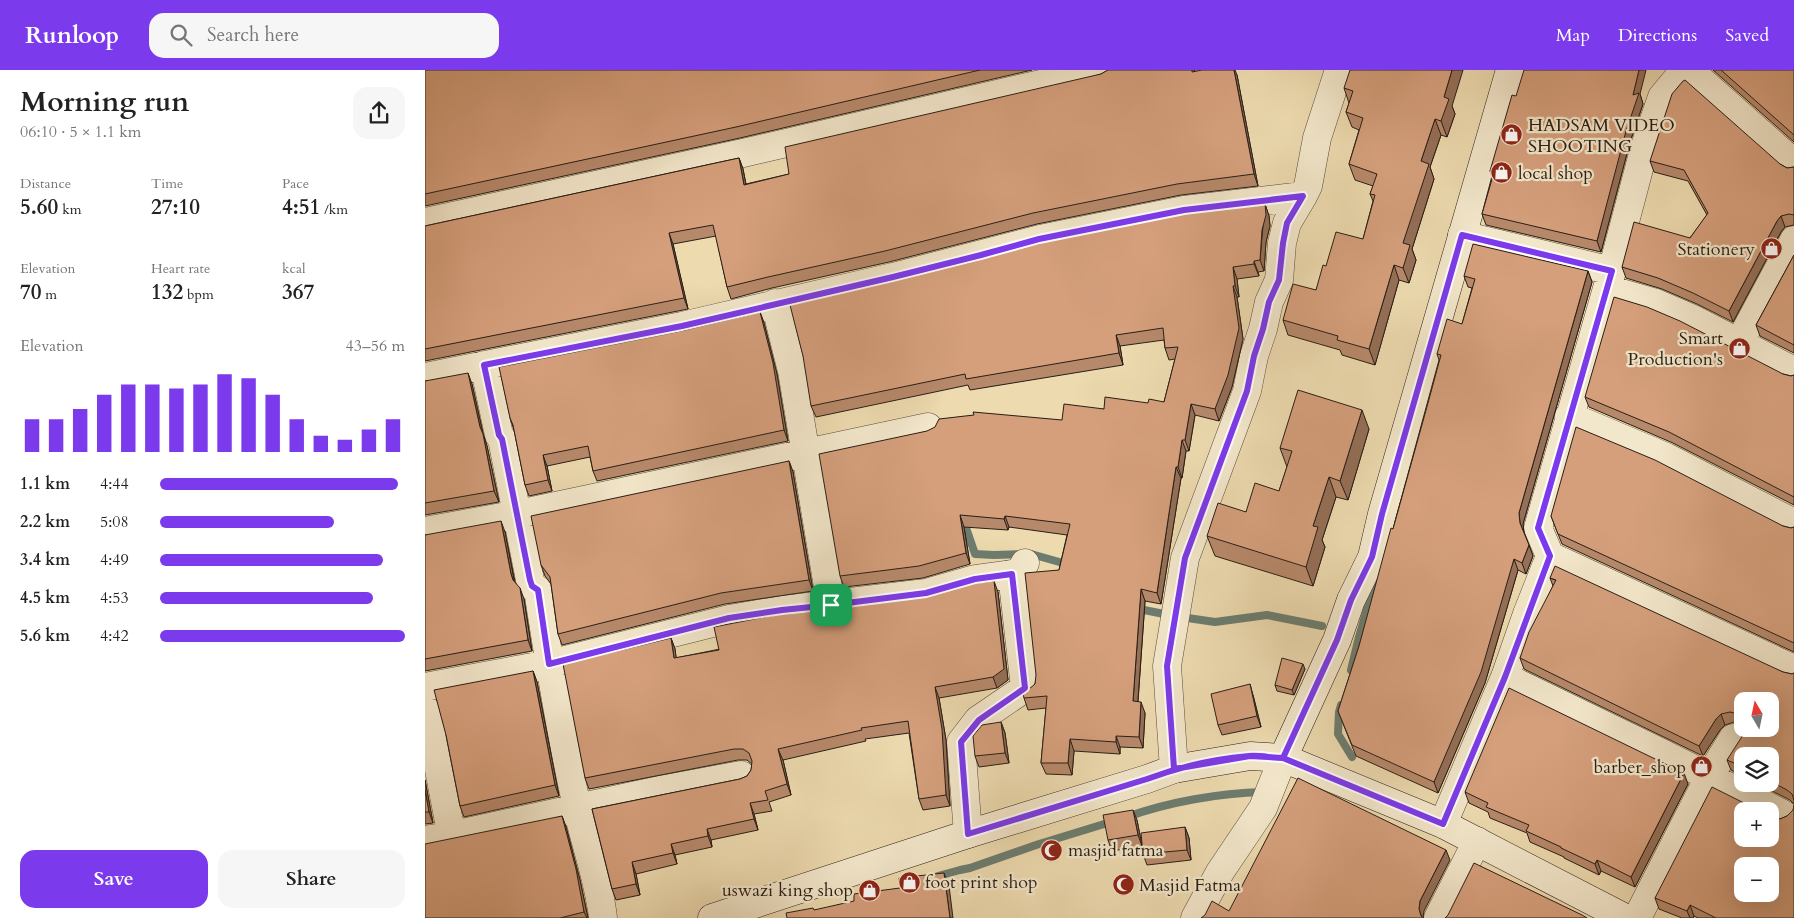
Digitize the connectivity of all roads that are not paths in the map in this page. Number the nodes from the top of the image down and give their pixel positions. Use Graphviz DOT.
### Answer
graph roads {
  1 [pos="1101,70"];
  2 [pos="1339,70"];
  3 [pos="1510,70"];
  4 [pos="1794,163"];
  5 [pos="1303,196"];
  6 [pos="425,222"];
  7 [pos="1462,235"];
  8 [pos="1794,240"];
  9 [pos="1609,280"];
  10 [pos="775,304"];
  11 [pos="1739,343"];
  12 [pos="484,365"];
  13 [pos="1794,371"];
  14 [pos="425,377"];
  15 [pos="1569,416"];
  16 [pos="928,427"];
  17 [pos="807,453"];
  18 [pos="518,514"];
  19 [pos="1794,523"];
  20 [pos="425,531"];
  21 [pos="1550,556"];
  22 [pos="831,605"];
  23 [pos="549,664"];
  24 [pos="1794,669"];
  25 [pos="1505,677"];
  26 [pos="425,687"];
  27 [pos="425,709"];
  28 [pos="1733,738"];
  29 [pos="1280,766"];
  30 [pos="1174,769"];
  31 [pos="741,775"];
  32 [pos="1709,777"];
  33 [pos="577,808"];
  34 [pos="1783,814"];
  35 [pos="1443,824"];
  36 [pos="968,834"];
  37 [pos="437,838"];
  38 [pos="1477,841"];
  39 [pos="603,918"];
  40 [pos="712,918"];
  41 [pos="1195,918"];
  42 [pos="1437,918"];
  43 [pos="1625,918"];
  44 [pos="1637,918"];
  1 -- 6 [label="street"];
  2 -- 5 [label="street"];
  3 -- 7 [label="street"];
  4 -- 9 [label="street"];
  5 -- 10 [label="street"];
  5 -- 30 [label="street"];
  7 -- 9 [label="street"];
  7 -- 29 [label="street"];
  8 -- 11 [label="street"];
  9 -- 11 [label="street"];
  9 -- 15 [label="street"];
  10 -- 12 [label="street"];
  10 -- 17 [label="street"];
  11 -- 13 [label="street"];
  12 -- 14 [label="street"];
  12 -- 18 [label="street"];
  15 -- 19 [label="street"];
  15 -- 21 [label="street"];
  16 -- 17 [label="street"];
  17 -- 18 [label="street"];
  17 -- 22 [label="street"];
  18 -- 20 [label="street"];
  18 -- 23 [label="street"];
  21 -- 24 [label="street"];
  21 -- 25 [label="street"];
  22 -- 23 [label="street"];
  22 -- 36 [label="street"];
  23 -- 26 [label="street"];
  23 -- 33 [label="street"];
  25 -- 32 [label="street"];
  25 -- 35 [label="street"];
  27 -- 37 [label="street"];
  28 -- 32 [label="street"];
  29 -- 30 [label="street"];
  29 -- 35 [label="street"];
  29 -- 41 [label="street"];
  30 -- 36 [label="street"];
  31 -- 33 [label="street"];
  32 -- 34 [label="street"];
  32 -- 44 [label="street"];
  33 -- 37 [label="street"];
  33 -- 39 [label="street"];
  35 -- 38 [label="street"];
  36 -- 40 [label="street"];
  38 -- 42 [label="street"];
  38 -- 43 [label="street"];
}
